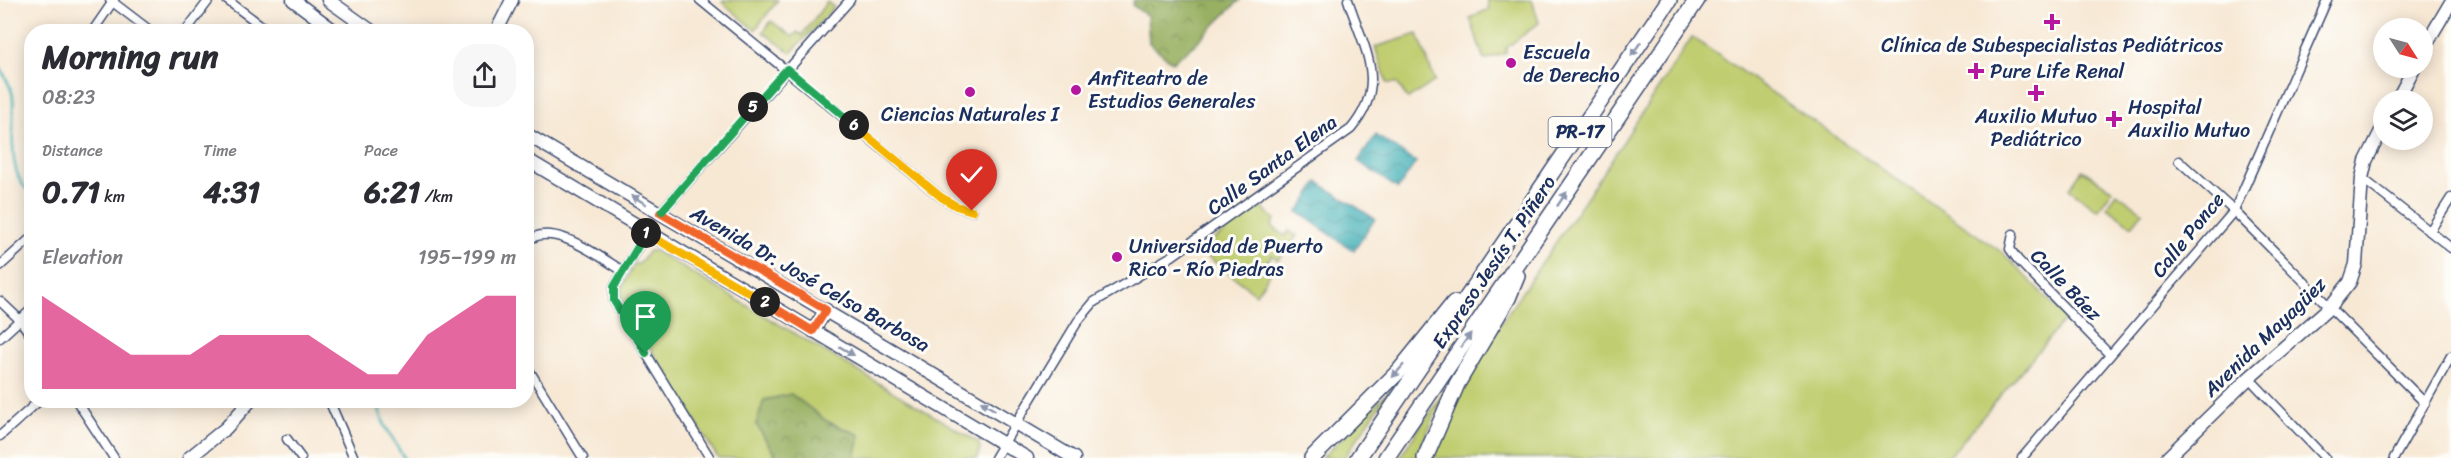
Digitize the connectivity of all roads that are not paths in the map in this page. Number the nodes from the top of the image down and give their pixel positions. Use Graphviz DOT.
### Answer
graph roads {
  1 [pos="209,0"];
  2 [pos="228,0"];
  3 [pos="293,0"];
  4 [pos="512,0"];
  5 [pos="700,0"];
  6 [pos="850,0"];
  7 [pos="1348,0"];
  8 [pos="1669,0"];
  9 [pos="1697,0"];
  10 [pos="2327,0"];
  11 [pos="112,1"];
  12 [pos="330,1"];
  13 [pos="2451,2"];
  14 [pos="319,20"];
  15 [pos="97,24"];
  16 [pos="142,24"];
  17 [pos="191,24"];
  18 [pos="260,24"];
  19 [pos="316,24"];
  20 [pos="325,24"];
  21 [pos="362,24"];
  22 [pos="499,24"];
  23 [pos="2433,32"];
  24 [pos="787,69"];
  25 [pos="534,139"];
  26 [pos="2373,147"];
  27 [pos="2179,161"];
  28 [pos="534,164"];
  29 [pos="2362,178"];
  30 [pos="2451,198"];
  31 [pos="972,211"];
  32 [pos="2234,211"];
  33 [pos="660,213"];
  34 [pos="2430,231"];
  35 [pos="647,232"];
  36 [pos="2013,234"];
  37 [pos="534,239"];
  38 [pos="24,244"];
  39 [pos="1529,247"];
  40 [pos="2451,248"];
  41 [pos="1491,264"];
  42 [pos="0,266"];
  43 [pos="623,271"];
  44 [pos="0,301"];
  45 [pos="2330,307"];
  46 [pos="826,310"];
  47 [pos="24,316"];
  48 [pos="20,320"];
  49 [pos="24,326"];
  50 [pos="813,331"];
  51 [pos="0,338"];
  52 [pos="2110,355"];
  53 [pos="2451,356"];
  54 [pos="534,378"];
  55 [pos="2249,378"];
  56 [pos="2425,403"];
  57 [pos="31,408"];
  58 [pos="81,408"];
  59 [pos="244,408"];
  60 [pos="332,408"];
  61 [pos="1016,422"];
  62 [pos="0,436"];
  63 [pos="287,439"];
  64 [pos="1003,444"];
  65 [pos="114,458"];
  66 [pos="189,458"];
  67 [pos="301,458"];
  68 [pos="354,458"];
  69 [pos="583,458"];
  70 [pos="710,458"];
  71 [pos="995,458"];
  72 [pos="1027,458"];
  73 [pos="1074,458"];
  74 [pos="1312,458"];
  75 [pos="1358,458"];
  76 [pos="1386,458"];
  77 [pos="1425,458"];
  78 [pos="2022,458"];
  79 [pos="2167,458"];
  80 [pos="2325,458"];
  81 [pos="2394,458"];
  1 -- 17 [label="street"];
  2 -- 18 [label="street"];
  3 -- 14 [label="main road"];
  4 -- 22 [label="main road"];
  5 -- 24 [label="street"];
  6 -- 24 [label="street"];
  7 -- 61 [label="street, Calle Santa Elena"];
  8 -- 41 [label="highway, Expreso Jesús T. Piñero / PR-17, one-way"];
  39 -- 9 [label="highway, Expreso Jesús T. Piñero / PR-17, one-way"];
  10 -- 32 [label="street, Calle Ponce"];
  11 -- 15 [label="street"];
  11 -- 16 [label="street"];
  12 -- 21 [label="main road"];
  13 -- 23 [label="main road"];
  14 -- 19 [label="street"];
  14 -- 20 [label="main road"];
  24 -- 31 [label="street"];
  24 -- 33 [label="street"];
  33 -- 25 [label="main road, Avenida Dr. José Celso Barbosa, one-way"];
  26 -- 29 [label="main road, Avenida Mayagüez"];
  27 -- 32 [label="street"];
  28 -- 35 [label="main road, Avenida Dr. José Celso Barbosa"];
  29 -- 34 [label="street"];
  29 -- 45 [label="main road, Avenida Mayagüez"];
  30 -- 34 [label="street"];
  32 -- 45 [label="street"];
  32 -- 52 [label="street, Calle Ponce"];
  33 -- 46 [label="main road, Avenida Dr. José Celso Barbosa"];
  34 -- 40 [label="street"];
  35 -- 43 [label="street"];
  35 -- 50 [label="main road, Avenida Dr. José Celso Barbosa"];
  36 -- 52 [label="street, Calle Báez"];
  37 -- 43 [label="street"];
  38 -- 42 [label="street"];
  76 -- 39 [label="highway, Expreso Jesús T. Piñero / PR-17, one-way"];
  39 -- 77 [label="highway"];
  41 -- 74 [label="highway, one-way"];
  41 -- 75 [label="highway, Expreso Jesús T. Piñero / PR-17"];
  43 -- 70 [label="street"];
  44 -- 48 [label="street"];
  45 -- 55 [label="main road, Avenida Mayagüez"];
  45 -- 56 [label="street"];
  46 -- 50 [label="main road"];
  61 -- 46 [label="main road, Avenida Dr. José Celso Barbosa, one-way"];
  47 -- 48 [label="street"];
  48 -- 49 [label="street"];
  48 -- 51 [label="street"];
  50 -- 64 [label="main road, Avenida Dr. José Celso Barbosa, one-way"];
  52 -- 78 [label="street, Calle Ponce"];
  53 -- 56 [label="street"];
  54 -- 69 [label="street"];
  55 -- 79 [label="main road, Avenida Mayagüez"];
  55 -- 80 [label="street"];
  56 -- 81 [label="street"];
  57 -- 62 [label="street"];
  58 -- 65 [label="street"];
  59 -- 66 [label="main road"];
  60 -- 68 [label="street"];
  61 -- 64 [label="street, Calle Santa Elena"];
  61 -- 73 [label="main road, Avenida Dr. José Celso Barbosa"];
  63 -- 67 [label="street"];
  64 -- 71 [label="street, Calle Santa Elena"];
  64 -- 72 [label="main road, Avenida Dr. José Celso Barbosa"];
}
